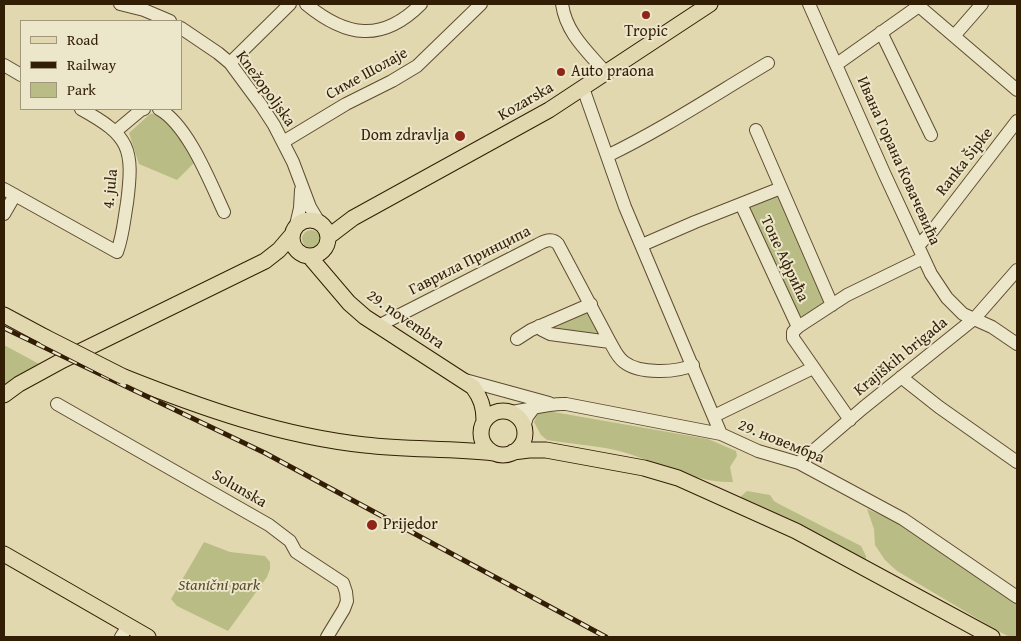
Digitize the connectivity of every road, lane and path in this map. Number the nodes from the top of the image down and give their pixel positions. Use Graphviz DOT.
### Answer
graph roads {
  1 [pos="120,4"];
  2 [pos="290,4"];
  3 [pos="306,4"];
  4 [pos="421,4"];
  5 [pos="481,4"];
  6 [pos="562,4"];
  7 [pos="710,4"];
  8 [pos="809,4"];
  9 [pos="982,4"];
  10 [pos="168,20"];
  11 [pos="182,29"];
  12 [pos="881,32"];
  13 [pos="954,36"];
  14 [pos="768,62"];
  15 [pos="230,63"];
  16 [pos="837,64"];
  17 [pos="4,65"];
  18 [pos="606,73"];
  19 [pos="20,74"];
  20 [pos="583,88"];
  21 [pos="1017,90"];
  22 [pos="83,110"];
  23 [pos="141,110"];
  24 [pos="161,110"];
  25 [pos="1017,121"];
  26 [pos="756,130"];
  27 [pos="116,131"];
  28 [pos="932,135"];
  29 [pos="283,142"];
  30 [pos="607,156"];
  31 [pos="302,185"];
  32 [pos="781,188"];
  33 [pos="9,192"];
  34 [pos="741,204"];
  35 [pos="224,212"];
  36 [pos="4,214"];
  37 [pos="294,230"];
  38 [pos="324,231"];
  39 [pos="642,245"];
  40 [pos="921,252"];
  41 [pos="306,256"];
  42 [pos="266,261"];
  43 [pos="1017,270"];
  44 [pos="333,282"];
  45 [pos="591,304"];
  46 [pos="832,305"];
  47 [pos="4,315"];
  48 [pos="975,318"];
  49 [pos="378,326"];
  50 [pos="539,326"];
  51 [pos="798,327"];
  52 [pos="517,339"];
  53 [pos="610,342"];
  54 [pos="1017,344"];
  55 [pos="694,366"];
  56 [pos="813,368"];
  57 [pos="901,377"];
  58 [pos="463,379"];
  59 [pos="4,395"];
  60 [pos="479,395"];
  61 [pos="58,404"];
  62 [pos="552,404"];
  63 [pos="533,409"];
  64 [pos="507,411"];
  65 [pos="714,416"];
  66 [pos="850,420"];
  67 [pos="482,427"];
  68 [pos="524,432"];
  69 [pos="722,434"];
  70 [pos="456,450"];
  71 [pos="546,450"];
  72 [pos="512,452"];
  73 [pos="494,453"];
  74 [pos="1017,462"];
  75 [pos="799,463"];
  76 [pos="4,554"];
  77 [pos="1017,597"];
  78 [pos="124,632"];
  79 [pos="148,637"];
  80 [pos="327,637"];
  81 [pos="992,637"];
  1 -- 10 [label="street"];
  2 -- 15 [label="street"];
  3 -- 4 [label="street"];
  5 -- 29 [label="street, Симе Шолаје"];
  6 -- 18 [label="street"];
  7 -- 18 [label="main road, Kozarska"];
  8 -- 16 [label="street, Ивана Горана Ковачевића"];
  9 -- 13 [label="street"];
  11 -- 15 [label="street, Knežopoljska"];
  12 -- 13 [label="street"];
  12 -- 16 [label="street"];
  12 -- 28 [label="street"];
  13 -- 21 [label="street"];
  14 -- 30 [label="street"];
  15 -- 29 [label="street, Knežopoljska"];
  16 -- 40 [label="street, Ивана Горана Ковачевића"];
  17 -- 19 [label="street"];
  18 -- 20 [label="main road, Kozarska"];
  20 -- 30 [label="street"];
  20 -- 38 [label="main road, Kozarska"];
  22 -- 27 [label="street, 4. jula"];
  23 -- 27 [label="street"];
  24 -- 35 [label="street"];
  25 -- 40 [label="street, Ranka Šipke"];
  26 -- 32 [label="street, Тоне Афрића"];
  27 -- 33 [label="street, 4. jula"];
  29 -- 31 [label="street, Knežopoljska"];
  30 -- 39 [label="street"];
  31 -- 37 [label="street"];
  31 -- 38 [label="street, Knežopoljska"];
  32 -- 34 [label="street, Тоне Афрића"];
  32 -- 46 [label="street, Тоне Афрића"];
  33 -- 36 [label="street"];
  34 -- 39 [label="street, Тоне Афрића"];
  34 -- 51 [label="street, Тоне Афрића"];
  37 -- 38 [label="main road"];
  37 -- 41 [label="main road"];
  37 -- 42 [label="main road"];
  38 -- 41 [label="main road"];
  38 -- 44 [label="main road, 29. novembra"];
  39 -- 55 [label="street"];
  40 -- 46 [label="street"];
  40 -- 48 [label="street, Ивана Горана Ковачевића"];
  41 -- 42 [label="main road"];
  41 -- 44 [label="main road, 29. novembra"];
  42 -- 59 [label="main road"];
  43 -- 48 [label="street, Krajiških brigada"];
  44 -- 49 [label="main road, 29. novembra"];
  45 -- 49 [label="street, Гаврила Принципа"];
  45 -- 50 [label="street"];
  45 -- 53 [label="street, Гаврила Принципа"];
  46 -- 51 [label="street"];
  47 -- 70 [label="main road, bridge"];
  48 -- 54 [label="street, Ивана Горана Ковачевића"];
  48 -- 57 [label="street, Krajiških brigada"];
  49 -- 58 [label="main road, 29. novembra"];
  50 -- 52 [label="street"];
  50 -- 53 [label="street"];
  51 -- 56 [label="street"];
  53 -- 55 [label="street, Гаврила Принципа"];
  55 -- 65 [label="street"];
  56 -- 65 [label="street"];
  56 -- 66 [label="street"];
  57 -- 66 [label="street, Krajiških brigada"];
  57 -- 74 [label="street"];
  58 -- 60 [label="main road, 29. novembra"];
  58 -- 62 [label="street, 29. novembra"];
  60 -- 64 [label="main road, 29. novembra"];
  60 -- 67 [label="main road"];
  61 -- 80 [label="street, Solunska"];
  62 -- 63 [label="street, 29. новембра"];
  62 -- 69 [label="street, 29. новембра"];
  63 -- 64 [label="street"];
  63 -- 68 [label="street"];
  64 -- 67 [label="main road"];
  64 -- 68 [label="main road"];
  65 -- 69 [label="street"];
  66 -- 75 [label="street, Krajiških brigada"];
  67 -- 70 [label="main road"];
  67 -- 73 [label="main road"];
  68 -- 71 [label="main road"];
  68 -- 72 [label="main road"];
  69 -- 75 [label="street, 29. новембра"];
  70 -- 73 [label="main road"];
  71 -- 72 [label="main road"];
  71 -- 81 [label="main road"];
  72 -- 73 [label="main road"];
  75 -- 77 [label="street, 29. новембра"];
  76 -- 78 [label="main road"];
  78 -- 79 [label="main road"];
}
